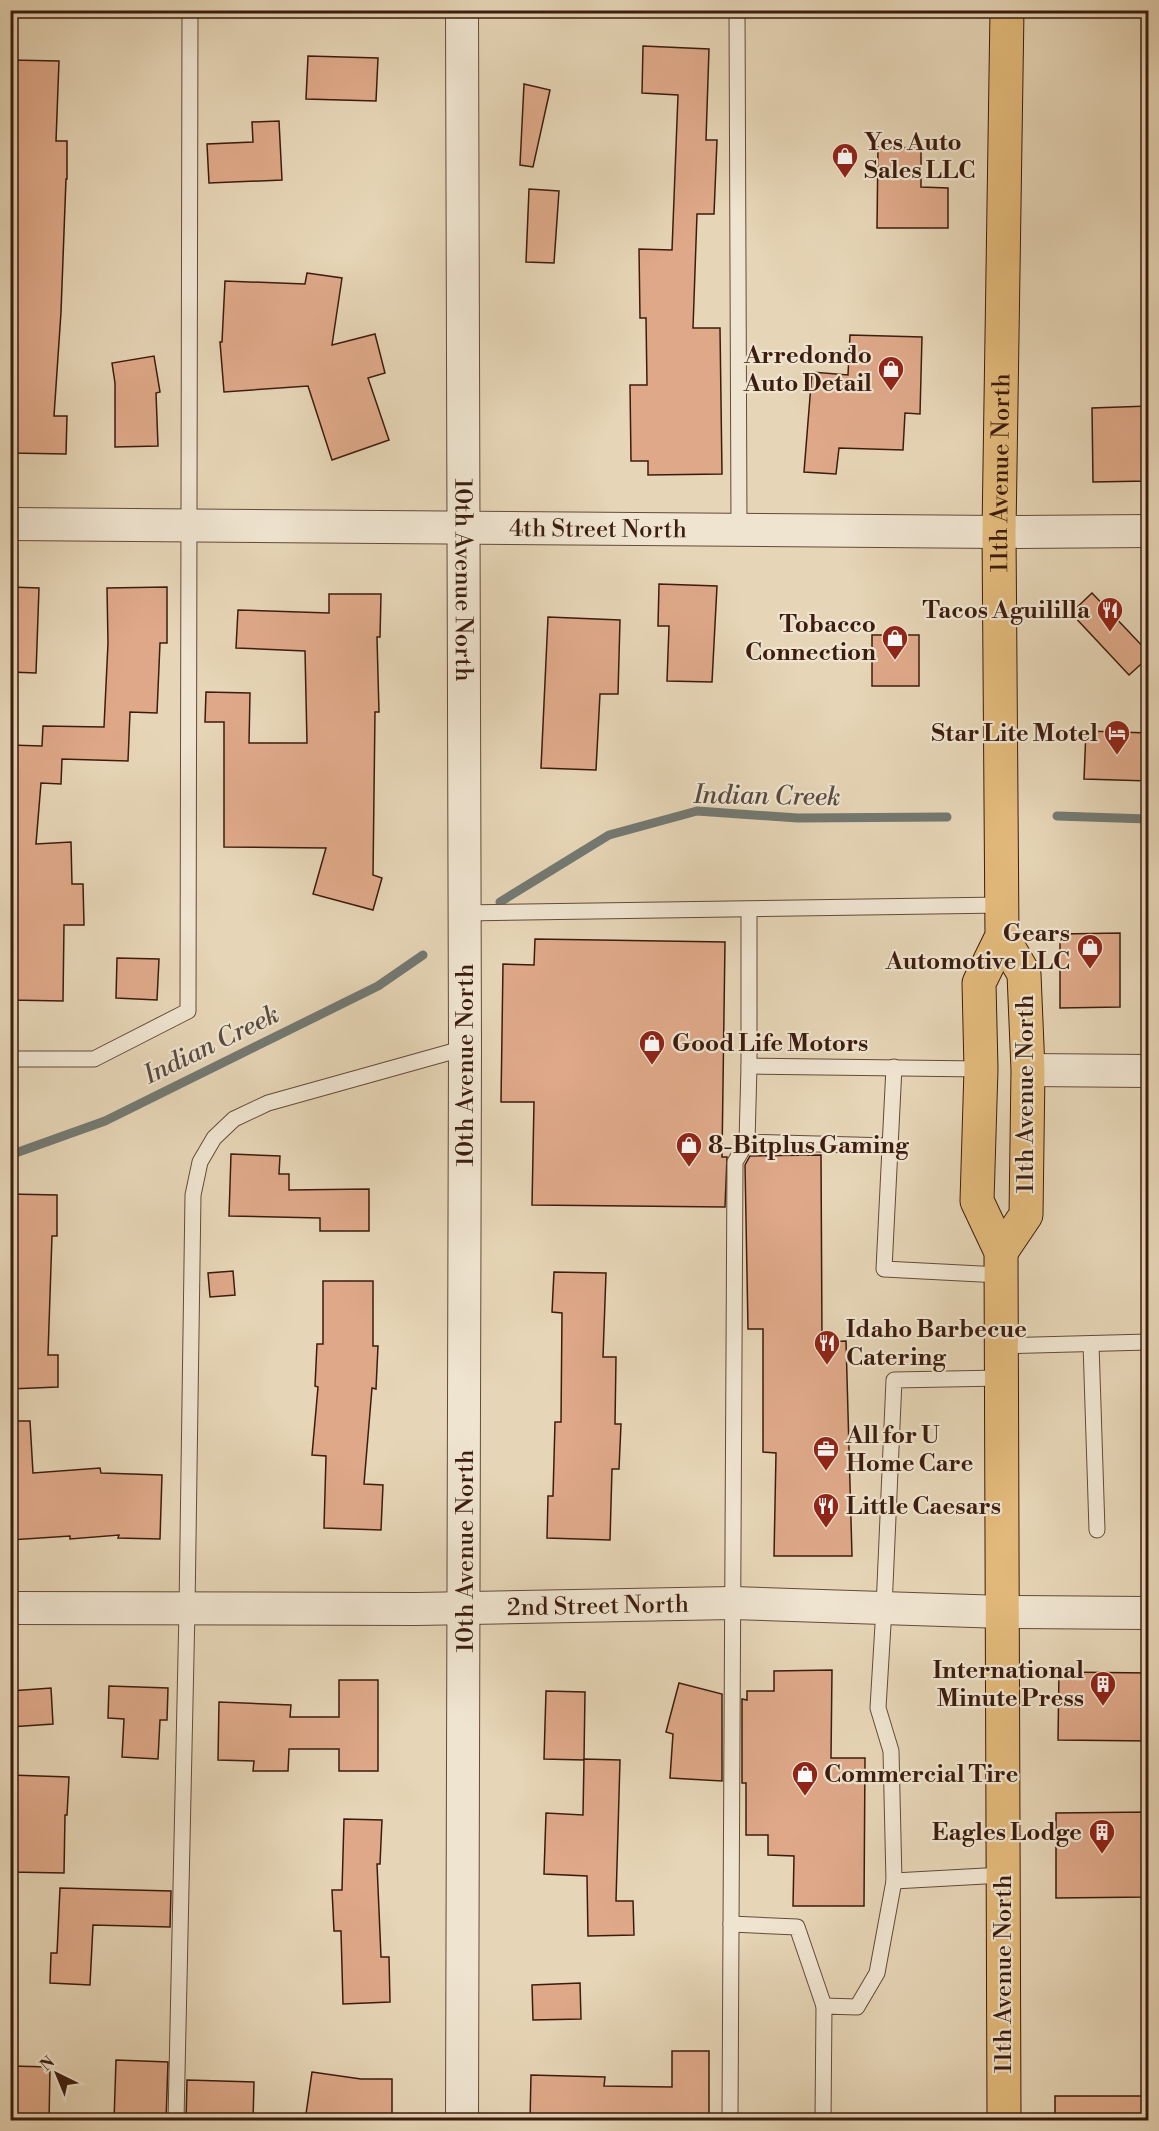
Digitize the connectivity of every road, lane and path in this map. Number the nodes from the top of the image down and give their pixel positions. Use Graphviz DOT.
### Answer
graph roads {
  1 [pos="190,10"];
  2 [pos="462,10"];
  3 [pos="737,10"];
  4 [pos="1007,10"];
  5 [pos="10,524"];
  6 [pos="190,526"];
  7 [pos="465,528"];
  8 [pos="739,530"];
  9 [pos="1149,531"];
  10 [pos="999,532"];
  11 [pos="749,910"];
  12 [pos="465,913"];
  13 [pos="1002,920"];
  14 [pos="465,1048"];
  15 [pos="10,1059"];
  16 [pos="750,1065"];
  17 [pos="894,1067"];
  18 [pos="981,1069"];
  19 [pos="1028,1070"];
  20 [pos="1149,1071"];
  21 [pos="747,1142"];
  22 [pos="890,1146"];
  23 [pos="1001,1263"];
  24 [pos="1149,1342"];
  25 [pos="1091,1344"];
  26 [pos="1001,1346"];
  27 [pos="1001,1378"];
  28 [pos="1097,1530"];
  29 [pos="732,1603"];
  30 [pos="465,1607"];
  31 [pos="10,1608"];
  32 [pos="884,1608"];
  33 [pos="187,1609"];
  34 [pos="1002,1612"];
  35 [pos="1149,1613"];
  36 [pos="1003,1875"];
  37 [pos="894,1881"];
  38 [pos="731,1924"];
  39 [pos="825,2006"];
  40 [pos="176,2121"];
  41 [pos="462,2121"];
  42 [pos="730,2121"];
  43 [pos="823,2121"];
  44 [pos="1004,2121"];
  1 -- 6 [label="lane"];
  2 -- 7 [label="street, 10th Avenue North"];
  3 -- 8 [label="lane"];
  4 -- 10 [label="main road, 11th Avenue North"];
  5 -- 6 [label="street, 4th Street North"];
  6 -- 7 [label="street, 4th Street North"];
  6 -- 15 [label="lane"];
  7 -- 8 [label="street, 4th Street North"];
  7 -- 12 [label="street, 10th Avenue North"];
  8 -- 10 [label="street, 4th Street North"];
  9 -- 10 [label="street, 4th Street North"];
  10 -- 13 [label="main road, 11th Avenue North"];
  11 -- 12 [label="lane"];
  11 -- 13 [label="lane"];
  11 -- 16 [label="lane"];
  12 -- 14 [label="street, 10th Avenue North"];
  13 -- 18 [label="main road, 11th Avenue North"];
  13 -- 19 [label="main road, 11th Avenue North"];
  14 -- 30 [label="street, 10th Avenue North"];
  14 -- 33 [label="lane"];
  16 -- 17 [label="lane"];
  16 -- 21 [label="lane"];
  17 -- 18 [label="lane"];
  17 -- 22 [label="lane"];
  18 -- 23 [label="main road, 11th Avenue North"];
  19 -- 20 [label="street"];
  19 -- 23 [label="main road, 11th Avenue North"];
  21 -- 22 [label="lane"];
  21 -- 29 [label="lane"];
  22 -- 23 [label="lane"];
  23 -- 26 [label="main road, 11th Avenue North"];
  24 -- 25 [label="lane"];
  25 -- 26 [label="lane"];
  25 -- 28 [label="lane"];
  26 -- 27 [label="main road, 11th Avenue North"];
  27 -- 32 [label="lane"];
  27 -- 34 [label="main road, 11th Avenue North"];
  29 -- 30 [label="street, 2nd Street North"];
  29 -- 32 [label="street, 2nd Street North"];
  29 -- 38 [label="lane"];
  30 -- 33 [label="street, 2nd Street North"];
  30 -- 41 [label="street, 10th Avenue North"];
  31 -- 33 [label="street, 2nd Street North"];
  32 -- 34 [label="street, 2nd Street North"];
  32 -- 37 [label="lane"];
  33 -- 40 [label="lane"];
  34 -- 35 [label="street, 2nd Street North"];
  34 -- 36 [label="main road, 11th Avenue North"];
  36 -- 37 [label="lane"];
  36 -- 44 [label="main road, 11th Avenue North"];
  37 -- 39 [label="lane"];
  38 -- 39 [label="lane"];
  38 -- 42 [label="lane"];
  39 -- 43 [label="lane"];
}
